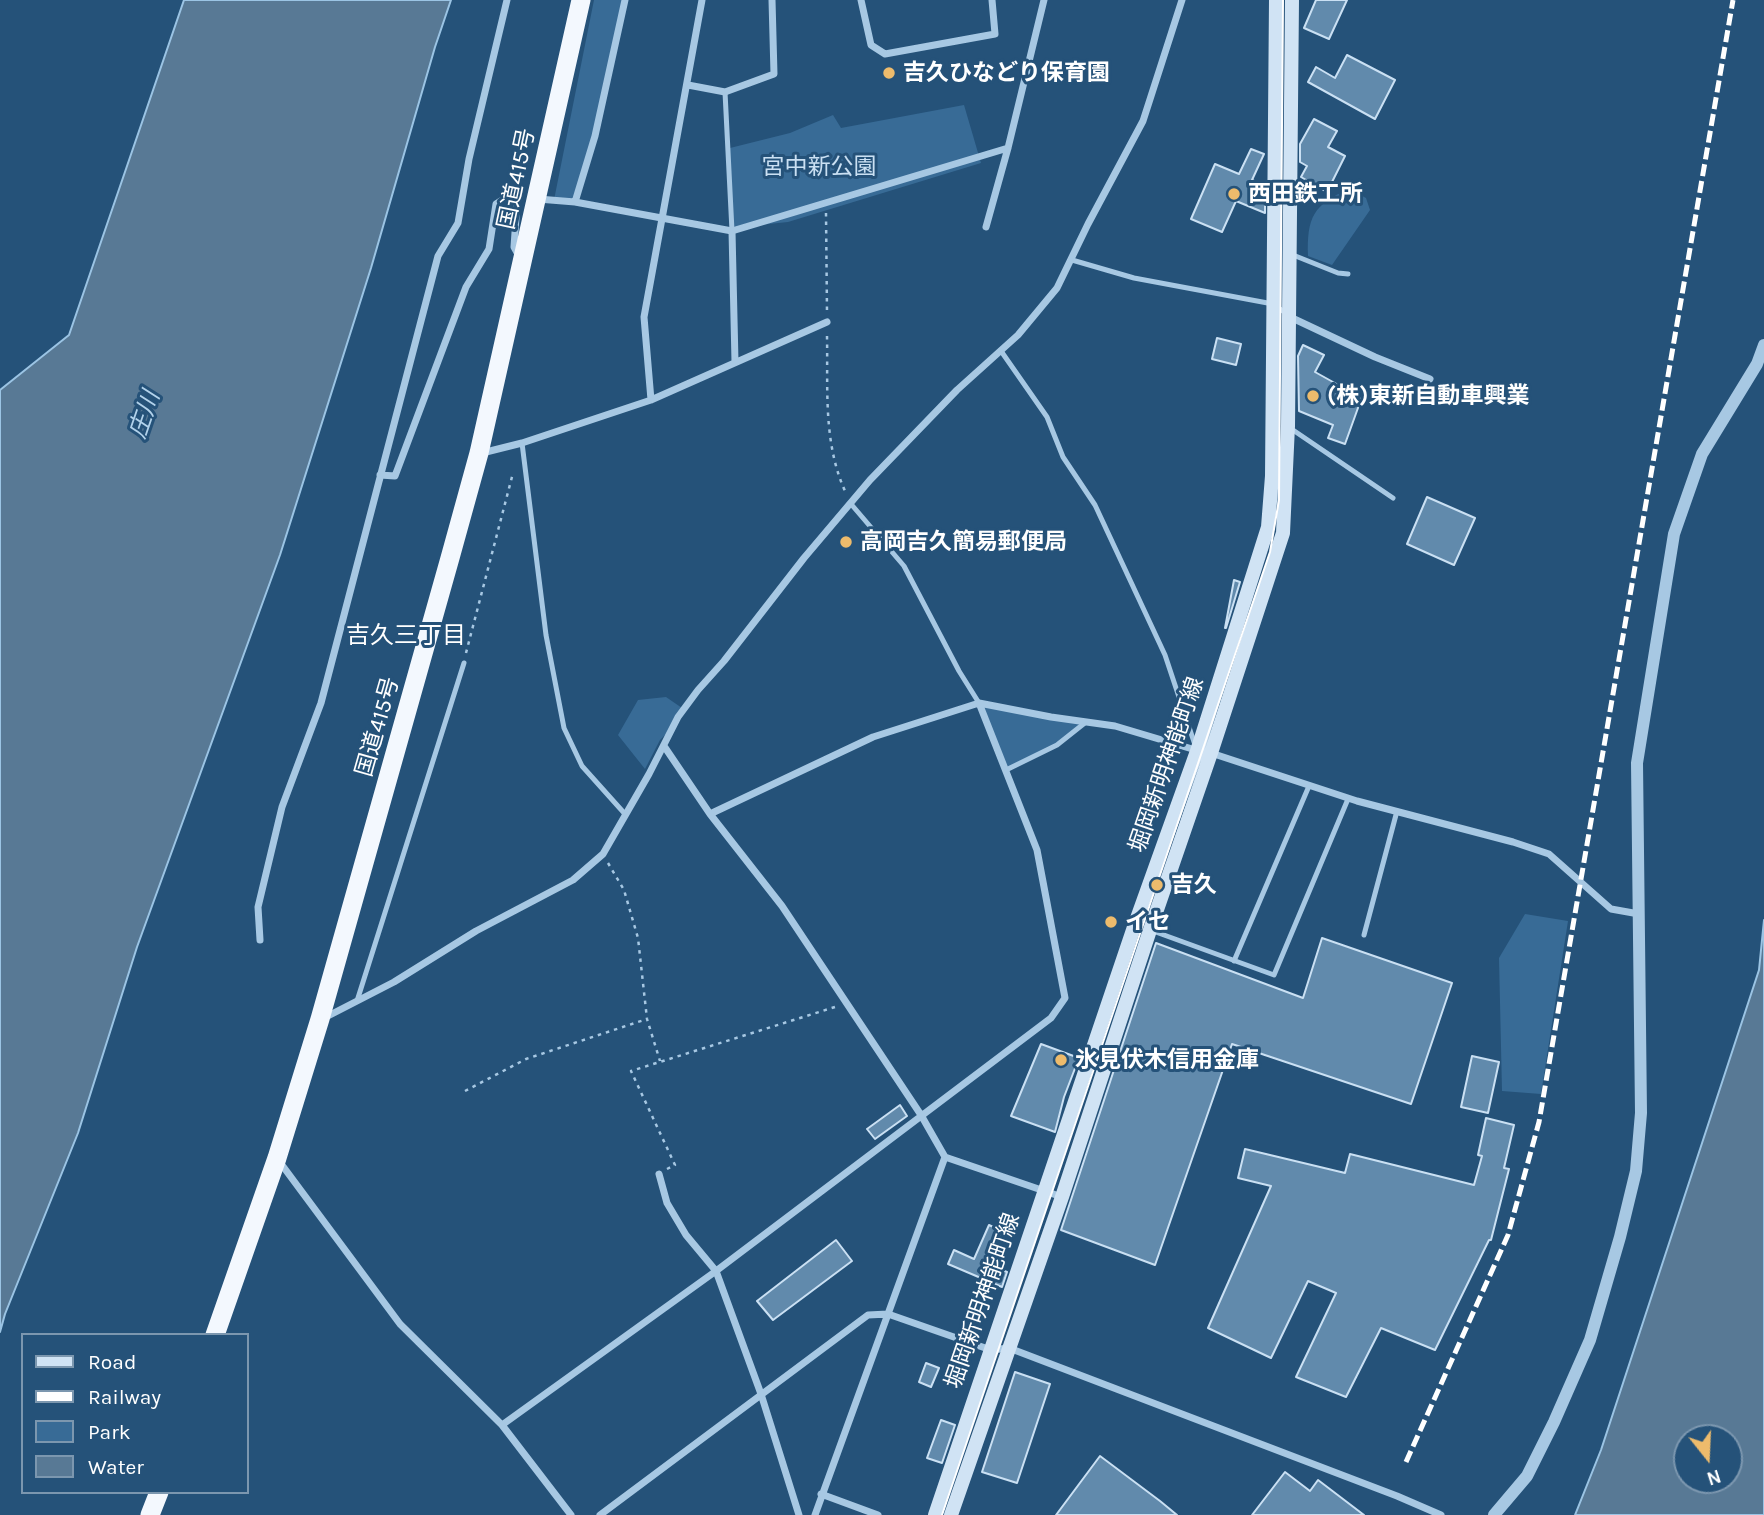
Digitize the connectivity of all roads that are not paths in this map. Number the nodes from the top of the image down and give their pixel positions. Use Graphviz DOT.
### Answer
graph roads {
  1 [pos="507,0"];
  2 [pos="581,0"];
  3 [pos="625,0"];
  4 [pos="702,0"];
  5 [pos="772,0"];
  6 [pos="861,0"];
  7 [pos="992,0"];
  8 [pos="1044,0"];
  9 [pos="1182,0"];
  10 [pos="1276,0"];
  11 [pos="1292,0"];
  12 [pos="688,85"];
  13 [pos="725,92"];
  14 [pos="1008,148"];
  15 [pos="537,199"];
  16 [pos="575,202"];
  17 [pos="664,219"];
  18 [pos="986,227"];
  19 [pos="732,231"];
  20 [pos="1290,254"];
  21 [pos="1072,260"];
  22 [pos="523,265"];
  23 [pos="1348,274"];
  24 [pos="1273,304"];
  25 [pos="1289,316"];
  26 [pos="827,322"];
  27 [pos="1764,345"];
  28 [pos="1001,351"];
  29 [pos="735,362"];
  30 [pos="1430,379"];
  31 [pos="651,400"];
  32 [pos="1288,426"];
  33 [pos="522,443"];
  34 [pos="479,453"];
  35 [pos="380,475"];
  36 [pos="1392,498"];
  37 [pos="851,503"];
  38 [pos="464,663"];
  39 [pos="979,703"];
  40 [pos="1086,722"];
  41 [pos="664,746"];
  42 [pos="1204,752"];
  43 [pos="1006,770"];
  44 [pos="1309,786"];
  45 [pos="1348,799"];
  46 [pos="1398,811"];
  47 [pos="625,814"];
  48 [pos="710,814"];
  49 [pos="1640,914"];
  50 [pos="1150,930"];
  51 [pos="1364,935"];
  52 [pos="260,940"];
  53 [pos="1234,961"];
  54 [pos="357,1001"];
  55 [pos="320,1019"];
  56 [pos="921,1115"];
  57 [pos="945,1157"];
  58 [pos="277,1158"];
  59 [pos="659,1174"];
  60 [pos="1045,1191"];
  61 [pos="1062,1198"];
  62 [pos="716,1271"];
  63 [pos="888,1314"];
  64 [pos="216,1333"];
  65 [pos="1009,1348"];
  66 [pos="991,1350"];
  67 [pos="761,1394"];
  68 [pos="502,1425"];
  69 [pos="158,1494"];
  70 [pos="821,1494"];
  71 [pos="150,1515"];
  72 [pos="571,1515"];
  73 [pos="600,1515"];
  74 [pos="799,1515"];
  75 [pos="815,1515"];
  76 [pos="878,1515"];
  77 [pos="935,1515"];
  78 [pos="951,1515"];
  79 [pos="1441,1515"];
  80 [pos="1493,1515"];
  1 -- 35 [label="street"];
  2 -- 15 [label="highway, 国道415号"];
  3 -- 16 [label="street"];
  4 -- 12 [label="street"];
  5 -- 13 [label="street"];
  6 -- 7 [label="street"];
  8 -- 14 [label="street"];
  9 -- 21 [label="street"];
  10 -- 24 [label="main road, 堀岡新明神能町線"];
  11 -- 20 [label="main road, 堀岡新明神能町線"];
  12 -- 13 [label="street"];
  12 -- 17 [label="street"];
  13 -- 19 [label="lane"];
  14 -- 18 [label="street"];
  14 -- 19 [label="street"];
  15 -- 16 [label="street"];
  15 -- 22 [label="highway, 国道415号"];
  16 -- 17 [label="street"];
  17 -- 19 [label="street"];
  17 -- 31 [label="street"];
  19 -- 29 [label="street"];
  20 -- 23 [label="lane"];
  20 -- 25 [label="main road, 堀岡新明神能町線"];
  21 -- 24 [label="lane"];
  21 -- 28 [label="street"];
  22 -- 34 [label="highway, 国道415号"];
  22 -- 35 [label="street"];
  24 -- 25 [label="lane"];
  24 -- 42 [label="main road, 堀岡新明神能町線"];
  25 -- 30 [label="street"];
  25 -- 32 [label="main road, 堀岡新明神能町線"];
  26 -- 29 [label="street"];
  27 -- 49 [label="street"];
  28 -- 37 [label="street"];
  28 -- 42 [label="lane"];
  29 -- 31 [label="street"];
  31 -- 33 [label="street"];
  32 -- 36 [label="lane"];
  32 -- 42 [label="main road, 堀岡新明神能町線"];
  33 -- 34 [label="street"];
  33 -- 47 [label="lane"];
  34 -- 55 [label="highway, 国道415号"];
  35 -- 52 [label="street"];
  37 -- 39 [label="lane"];
  37 -- 41 [label="street"];
  38 -- 54 [label="lane"];
  39 -- 40 [label="street"];
  39 -- 43 [label="street"];
  39 -- 48 [label="street"];
  40 -- 42 [label="street"];
  40 -- 43 [label="lane"];
  41 -- 47 [label="street"];
  41 -- 48 [label="street"];
  42 -- 44 [label="street"];
  42 -- 50 [label="main road, 堀岡新明神能町線"];
  42 -- 60 [label="main road, 堀岡新明神能町線"];
  43 -- 56 [label="street"];
  44 -- 45 [label="street"];
  44 -- 53 [label="lane"];
  45 -- 46 [label="street"];
  45 -- 53 [label="lane"];
  46 -- 49 [label="street"];
  46 -- 51 [label="lane"];
  47 -- 54 [label="street"];
  48 -- 56 [label="street"];
  49 -- 80 [label="street"];
  50 -- 53 [label="lane"];
  50 -- 61 [label="main road, 堀岡新明神能町線"];
  54 -- 55 [label="street"];
  55 -- 58 [label="highway, 国道415号"];
  56 -- 57 [label="street"];
  56 -- 62 [label="street"];
  57 -- 60 [label="street"];
  57 -- 63 [label="street"];
  58 -- 64 [label="highway, 国道415号"];
  58 -- 68 [label="street"];
  59 -- 62 [label="street"];
  60 -- 61 [label="street"];
  60 -- 66 [label="main road, 堀岡新明神能町線"];
  61 -- 65 [label="main road, 堀岡新明神能町線"];
  62 -- 67 [label="street"];
  62 -- 68 [label="street"];
  63 -- 66 [label="street"];
  63 -- 67 [label="street"];
  63 -- 70 [label="street"];
  65 -- 66 [label="street"];
  65 -- 78 [label="main road, 堀岡新明神能町線"];
  65 -- 79 [label="street"];
  66 -- 77 [label="main road, 堀岡新明神能町線"];
  67 -- 73 [label="street"];
  67 -- 74 [label="street"];
  68 -- 72 [label="street"];
  69 -- 71 [label="highway"];
  70 -- 75 [label="street"];
  70 -- 76 [label="street"];
}
